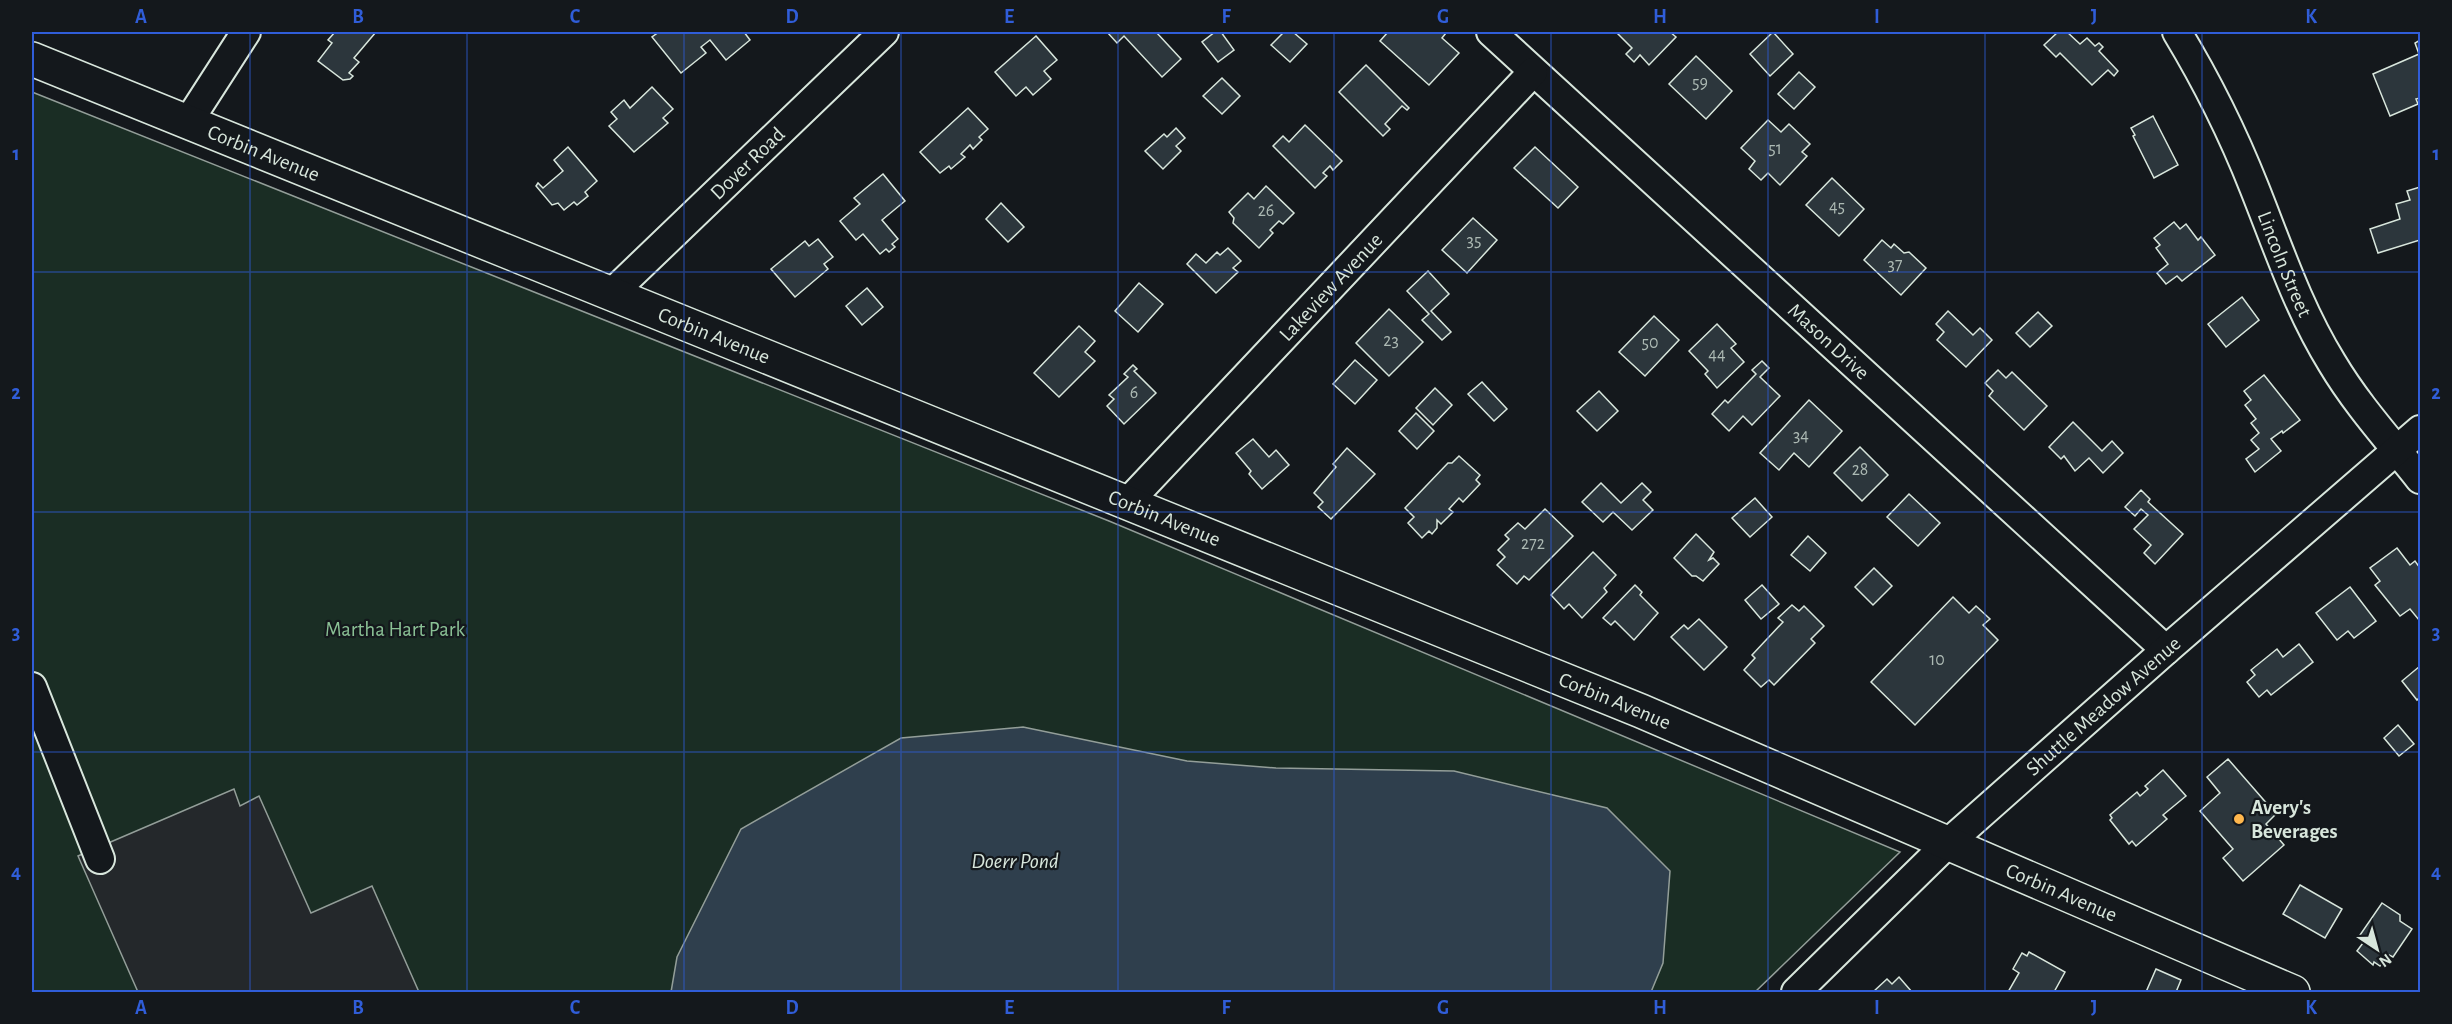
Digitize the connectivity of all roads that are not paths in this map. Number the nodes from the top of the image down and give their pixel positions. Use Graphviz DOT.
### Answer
graph roads {
  1 [pos="246,32"];
  2 [pos="884,32"];
  3 [pos="1491,32"];
  4 [pos="2177,32"];
  5 [pos="32,59"];
  6 [pos="1533,72"];
  7 [pos="188,122"];
  8 [pos="612,294"];
  9 [pos="2421,430"];
  10 [pos="2397,450"];
  11 [pos="2421,479"];
  12 [pos="1127,503"];
  13 [pos="2166,650"];
  14 [pos="32,687"];
  15 [pos="1947,844"];
  16 [pos="100,859"];
  17 [pos="1796,993"];
  18 [pos="2293,993"];
  1 -- 7 [label="street"];
  2 -- 8 [label="street, Dover Road"];
  3 -- 6 [label="street, Mason Drive"];
  4 -- 10 [label="street, Lincoln Street"];
  5 -- 7 [label="main road, Corbin Avenue"];
  6 -- 12 [label="street, Lakeview Avenue"];
  6 -- 13 [label="street, Mason Drive"];
  7 -- 8 [label="main road, Corbin Avenue"];
  8 -- 12 [label="main road, Corbin Avenue"];
  9 -- 10 [label="street, Shuttle Meadow Avenue"];
  10 -- 11 [label="street, Lincoln Street"];
  10 -- 13 [label="street, Shuttle Meadow Avenue"];
  12 -- 15 [label="main road, Corbin Avenue"];
  13 -- 15 [label="street, Shuttle Meadow Avenue"];
  14 -- 16 [label="street"];
  15 -- 17 [label="street, Shuttle Meadow Avenue"];
  15 -- 18 [label="main road, Corbin Avenue"];
}
